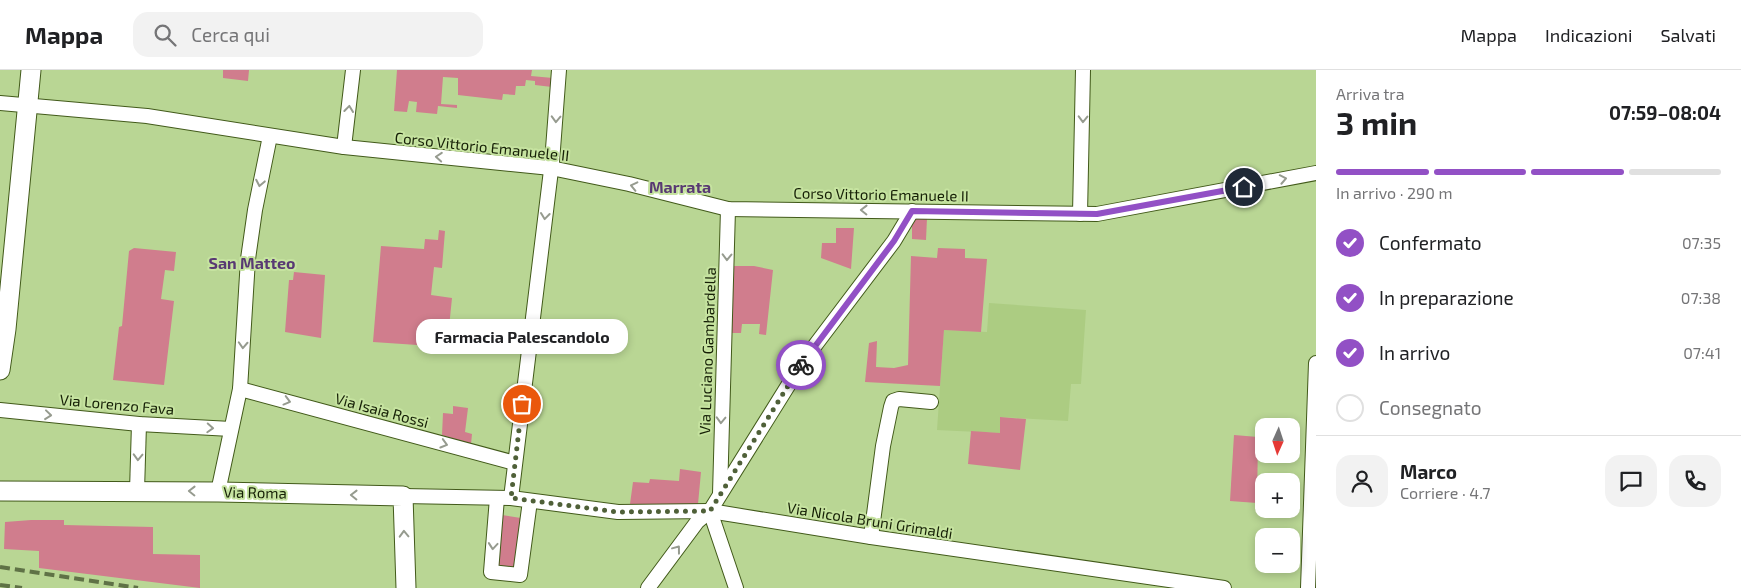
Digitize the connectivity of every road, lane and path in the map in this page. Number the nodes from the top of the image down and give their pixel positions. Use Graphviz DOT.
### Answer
graph roads {
  1 [pos="31,70"];
  2 [pos="353,70"];
  3 [pos="559,70"];
  4 [pos="1083,70"];
  5 [pos="0,102"];
  6 [pos="27,105"];
  7 [pos="270,136"];
  8 [pos="344,147"];
  9 [pos="550,168"];
  10 [pos="1316,173"];
  11 [pos="728,209"];
  12 [pos="912,211"];
  13 [pos="1080,214"];
  14 [pos="1316,363"];
  15 [pos="0,370"];
  16 [pos="1316,374"];
  17 [pos="240,389"];
  18 [pos="931,402"];
  19 [pos="0,410"];
  20 [pos="139,424"];
  21 [pos="231,429"];
  22 [pos="515,464"];
  23 [pos="5,489"];
  24 [pos="137,491"];
  25 [pos="218,492"];
  26 [pos="720,495"];
  27 [pos="403,496"];
  28 [pos="504,498"];
  29 [pos="530,501"];
  30 [pos="710,511"];
  31 [pos="871,537"];
  32 [pos="406,580"];
  33 [pos="648,588"];
  34 [pos="736,588"];
  35 [pos="1224,588"];
  36 [pos="1308,588"];
  1 -- 6 [label="street"];
  8 -- 2 [label="street, one-way"];
  3 -- 9 [label="street, one-way"];
  4 -- 13 [label="street, one-way"];
  5 -- 6 [label="street, Corso Vittorio Emanuele II"];
  6 -- 7 [label="street, Corso Vittorio Emanuele II"];
  6 -- 15 [label="street"];
  7 -- 8 [label="street, Corso Vittorio Emanuele II"];
  7 -- 17 [label="street, one-way"];
  9 -- 8 [label="street, Corso Vittorio Emanuele II, one-way"];
  11 -- 9 [label="street, Corso Vittorio Emanuele II, one-way"];
  9 -- 22 [label="street, one-way"];
  13 -- 10 [label="street, Corso Vittorio Emanuele II, one-way"];
  12 -- 11 [label="street, Corso Vittorio Emanuele II, one-way"];
  11 -- 26 [label="street, Via Luciano Gambardella, one-way"];
  12 -- 13 [label="street, Corso Vittorio Emanuele II"];
  12 -- 26 [label="street"];
  14 -- 16 [label="street"];
  16 -- 36 [label="street"];
  17 -- 21 [label="street"];
  17 -- 22 [label="street, Via Isaia Rossi, one-way"];
  18 -- 31 [label="street"];
  19 -- 20 [label="street, Via Lorenzo Fava, one-way"];
  20 -- 21 [label="street, Via Lorenzo Fava, one-way"];
  20 -- 24 [label="street, one-way"];
  21 -- 25 [label="street"];
  22 -- 28 [label="street"];
  23 -- 24 [label="street, Via Roma"];
  25 -- 24 [label="street, Via Roma, one-way"];
  27 -- 25 [label="street, Via Roma, one-way"];
  26 -- 30 [label="street"];
  27 -- 28 [label="street, Via Roma"];
  32 -- 27 [label="street, one-way"];
  28 -- 29 [label="street, Via Nicola Bruni Grimaldi"];
  28 -- 29 [label="street, one-way"];
  29 -- 30 [label="street, Via Nicola Bruni Grimaldi"];
  30 -- 31 [label="street, Via Nicola Bruni Grimaldi"];
  33 -- 30 [label="street, one-way"];
  30 -- 34 [label="street"];
  31 -- 35 [label="street, Via Nicola Bruni Grimaldi"];
}
